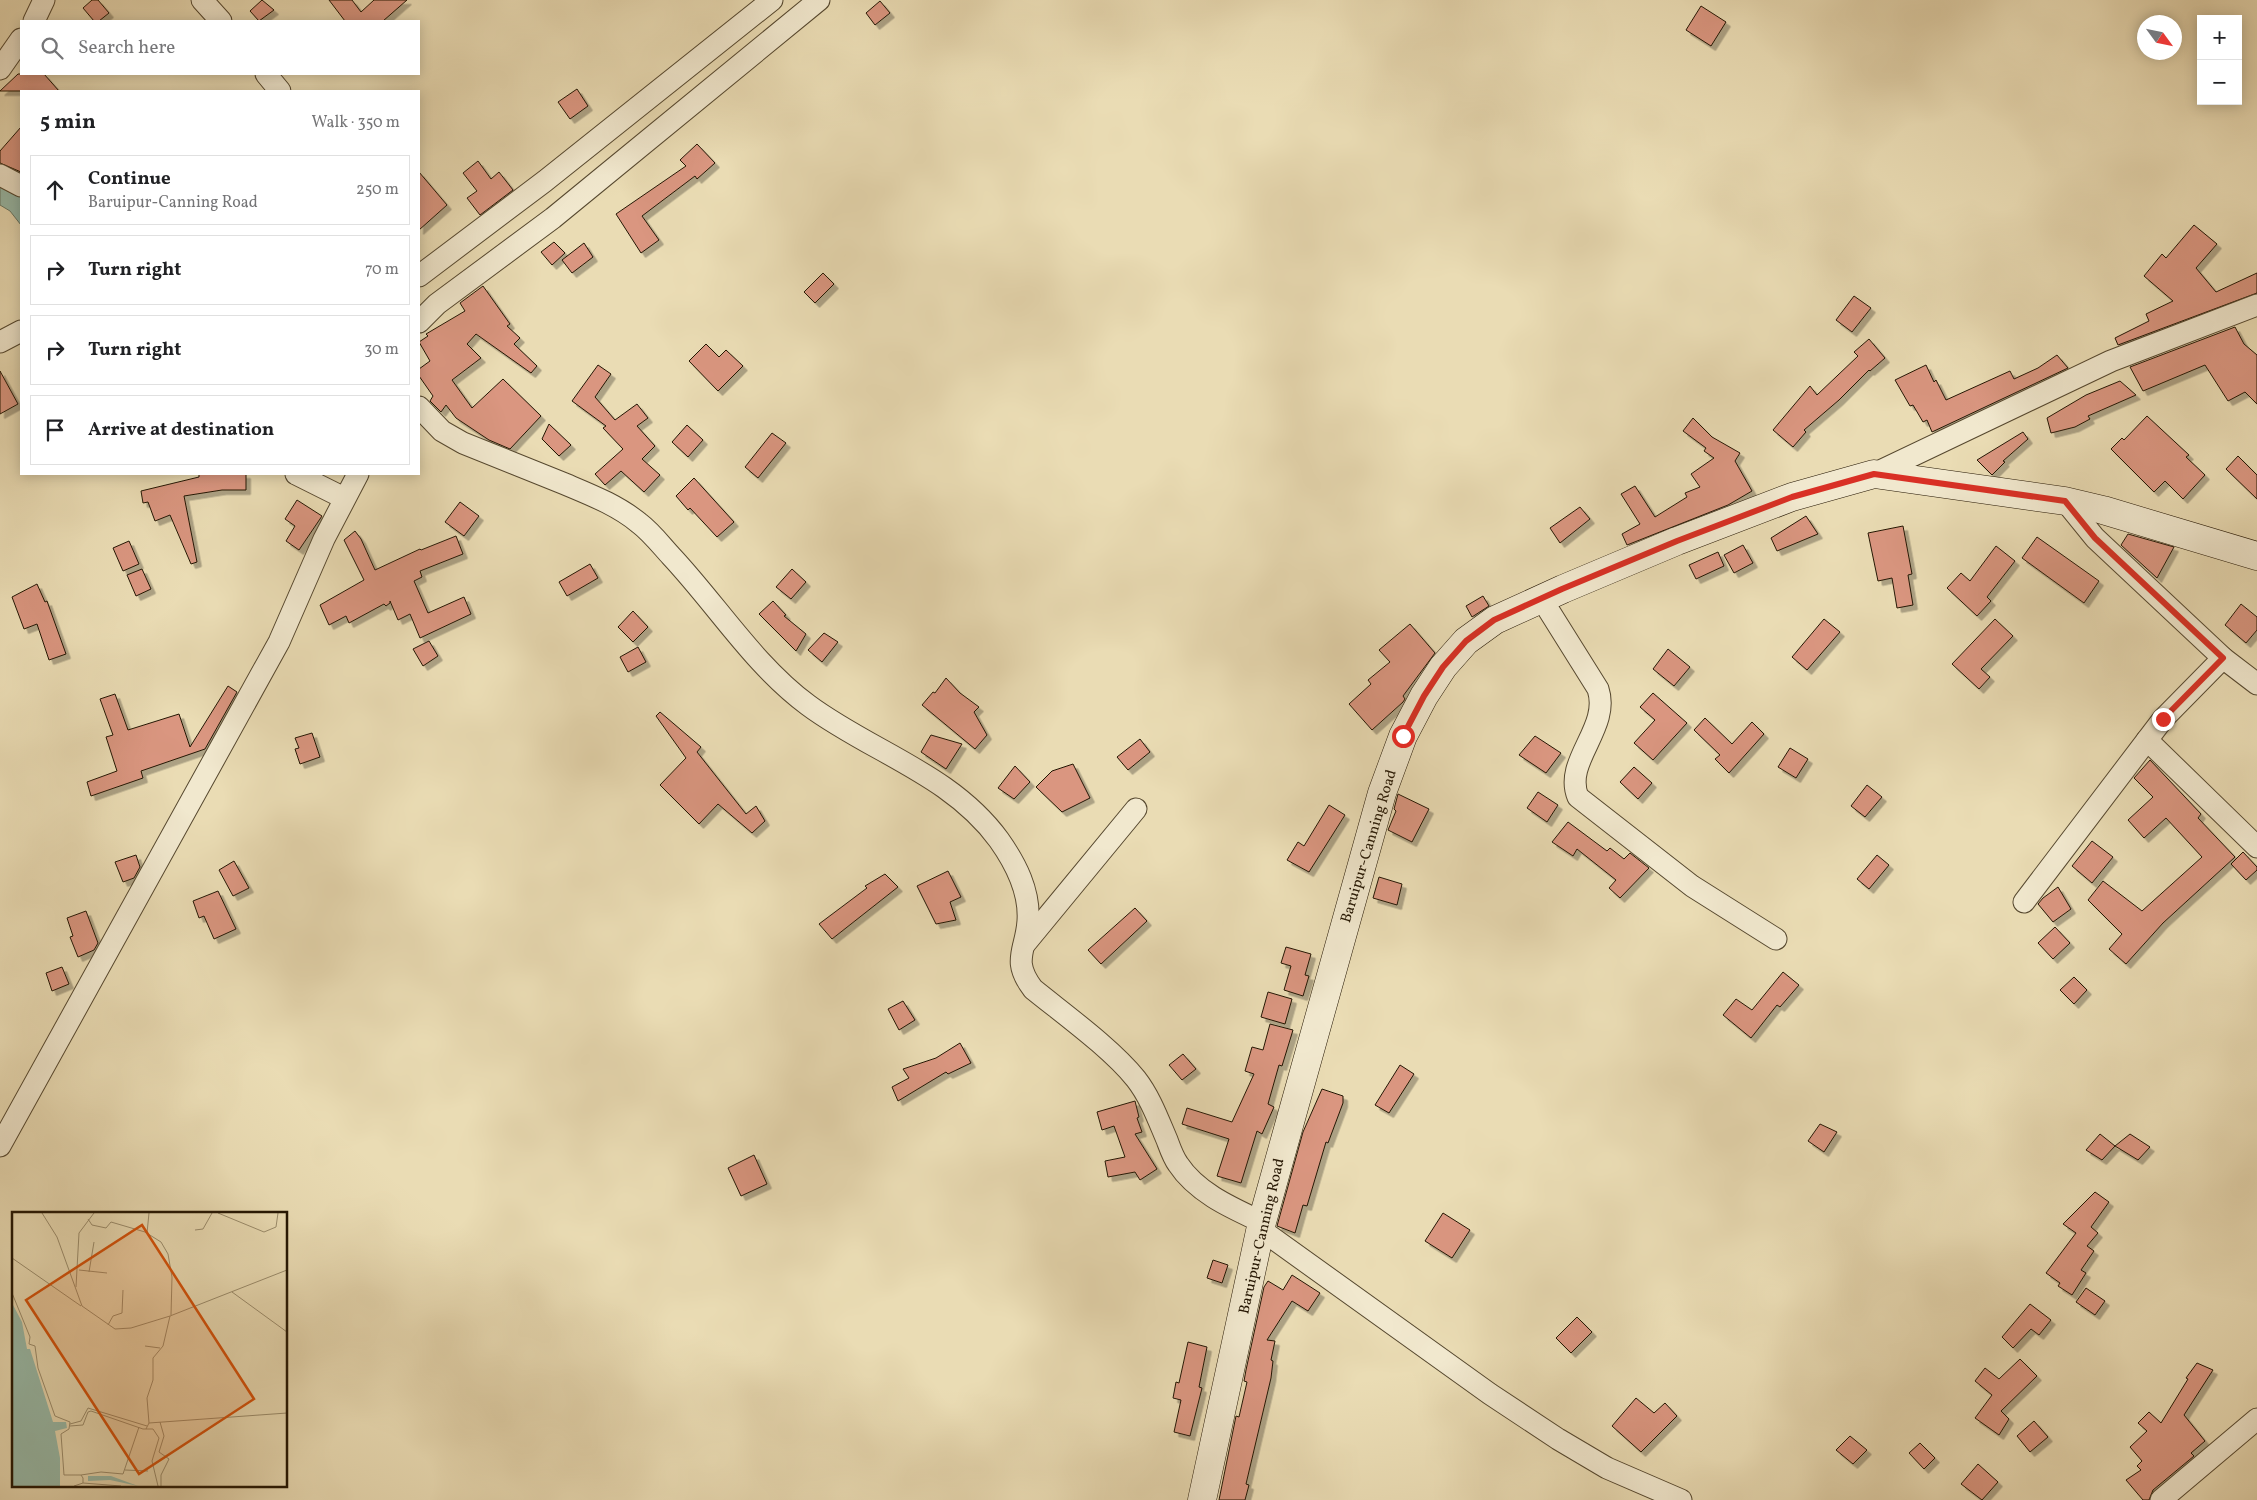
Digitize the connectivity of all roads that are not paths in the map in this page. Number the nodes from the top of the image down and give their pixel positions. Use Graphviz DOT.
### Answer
graph roads {
  1 [pos="44,0"];
  2 [pos="202,0"];
  3 [pos="772,0"];
  4 [pos="819,0"];
  5 [pos="34,20"];
  6 [pos="220,20"];
  7 [pos="20,40"];
  8 [pos="0,68"];
  9 [pos="267,75"];
  10 [pos="279,90"];
  11 [pos="0,175"];
  12 [pos="20,185"];
  13 [pos="421,270"];
  14 [pos="2257,305"];
  15 [pos="420,321"];
  16 [pos="20,332"];
  17 [pos="0,342"];
  18 [pos="420,409"];
  19 [pos="1874,474"];
  20 [pos="298,475"];
  21 [pos="357,475"];
  22 [pos="344,498"];
  23 [pos="2065,501"];
  24 [pos="2257,556"];
  25 [pos="1541,598"];
  26 [pos="2223,658"];
  27 [pos="2257,684"];
  28 [pos="2147,740"];
  29 [pos="1136,809"];
  30 [pos="2257,847"];
  31 [pos="2024,902"];
  32 [pos="1776,939"];
  33 [pos="1021,949"];
  34 [pos="0,1146"];
  35 [pos="1261,1226"];
  36 [pos="2257,1419"];
  37 [pos="1202,1500"];
  38 [pos="1681,1500"];
  39 [pos="2161,1500"];
  1 -- 5 [label="street"];
  2 -- 6 [label="street"];
  3 -- 13 [label="street"];
  4 -- 15 [label="street"];
  7 -- 8 [label="street"];
  9 -- 10 [label="street"];
  11 -- 12 [label="street"];
  14 -- 19 [label="street"];
  16 -- 17 [label="street"];
  18 -- 33 [label="street"];
  19 -- 23 [label="main road, Baruipur-Canning Road"];
  19 -- 25 [label="main road, Baruipur-Canning Road"];
  20 -- 22 [label="street"];
  21 -- 22 [label="street"];
  22 -- 34 [label="street"];
  23 -- 24 [label="main road, Baruipur-Canning Road"];
  23 -- 26 [label="street"];
  25 -- 32 [label="street"];
  25 -- 35 [label="main road, Baruipur-Canning Road"];
  26 -- 27 [label="street"];
  26 -- 28 [label="street"];
  28 -- 30 [label="street"];
  28 -- 31 [label="street"];
  29 -- 33 [label="street"];
  33 -- 35 [label="street"];
  35 -- 37 [label="main road, Baruipur-Canning Road"];
  35 -- 38 [label="street"];
  36 -- 39 [label="street"];
}
